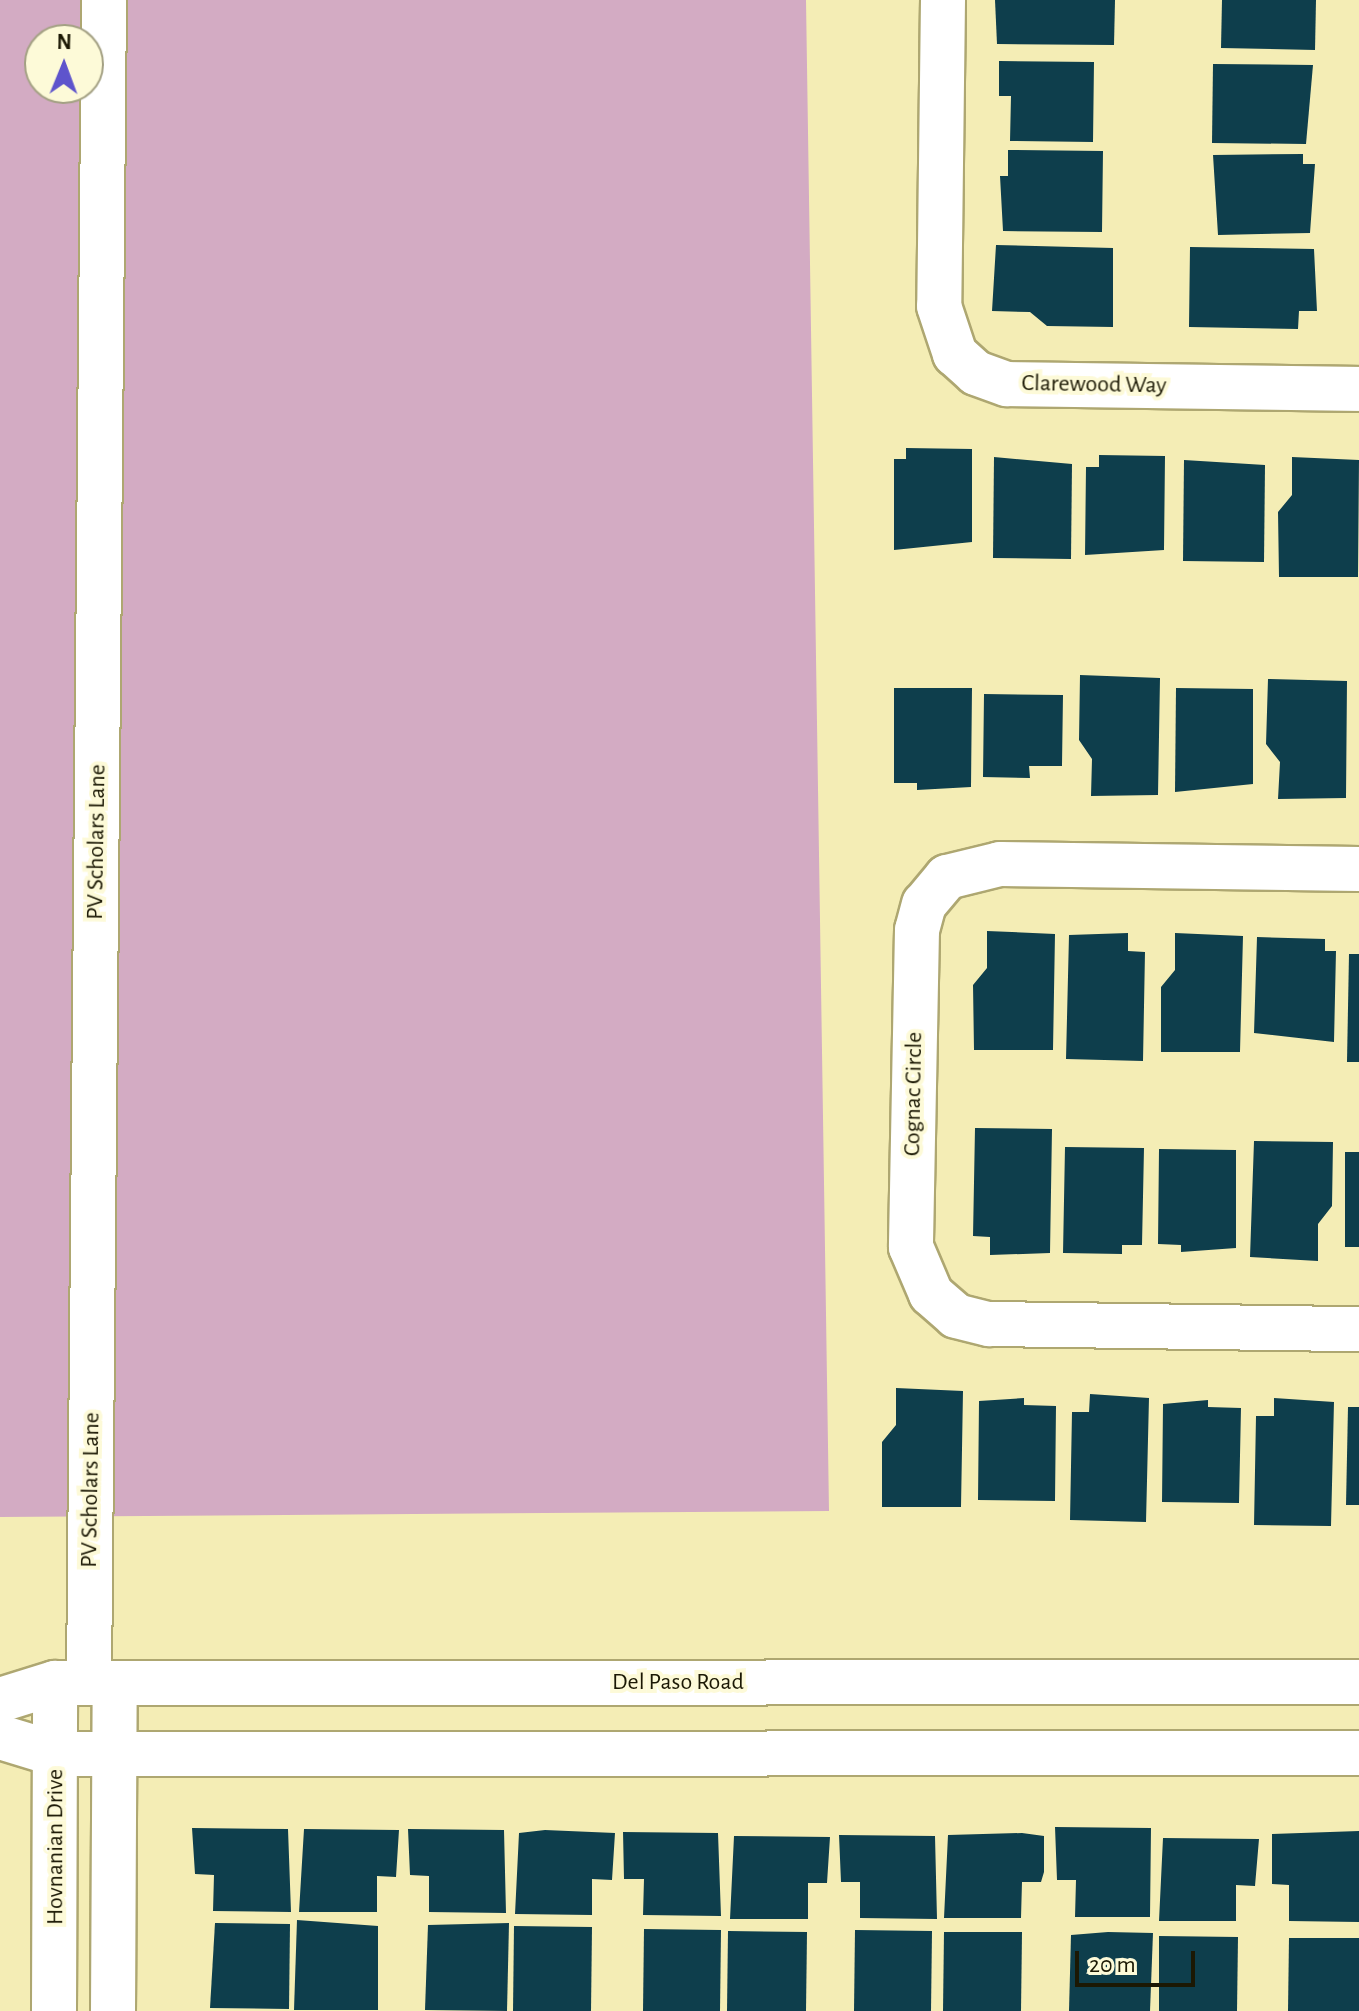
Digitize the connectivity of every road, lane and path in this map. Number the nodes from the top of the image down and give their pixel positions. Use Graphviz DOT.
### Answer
graph roads {
  1 [pos="104,0"];
  2 [pos="943,0"];
  3 [pos="1359,389"];
  4 [pos="1359,869"];
  5 [pos="1359,1329"];
  6 [pos="1359,1682"];
  7 [pos="87,1683"];
  8 [pos="0,1700"];
  9 [pos="0,1737"];
  10 [pos="116,1753"];
  11 [pos="1359,1753"];
  12 [pos="56,1754"];
  13 [pos="54,2011"];
  14 [pos="113,2011"];
  1 -- 7 [label="street, PV Scholars Lane"];
  2 -- 3 [label="street, Clarewood Way"];
  4 -- 5 [label="street, Cognac Circle"];
  6 -- 7 [label="street, Del Paso Road"];
  7 -- 8 [label="street, Del Paso Road"];
  7 -- 10 [label="street"];
  7 -- 12 [label="street, Hovnanian Drive"];
  9 -- 12 [label="street"];
  10 -- 11 [label="street"];
  10 -- 12 [label="street"];
  10 -- 14 [label="street"];
  12 -- 13 [label="street, Hovnanian Drive"];
}
